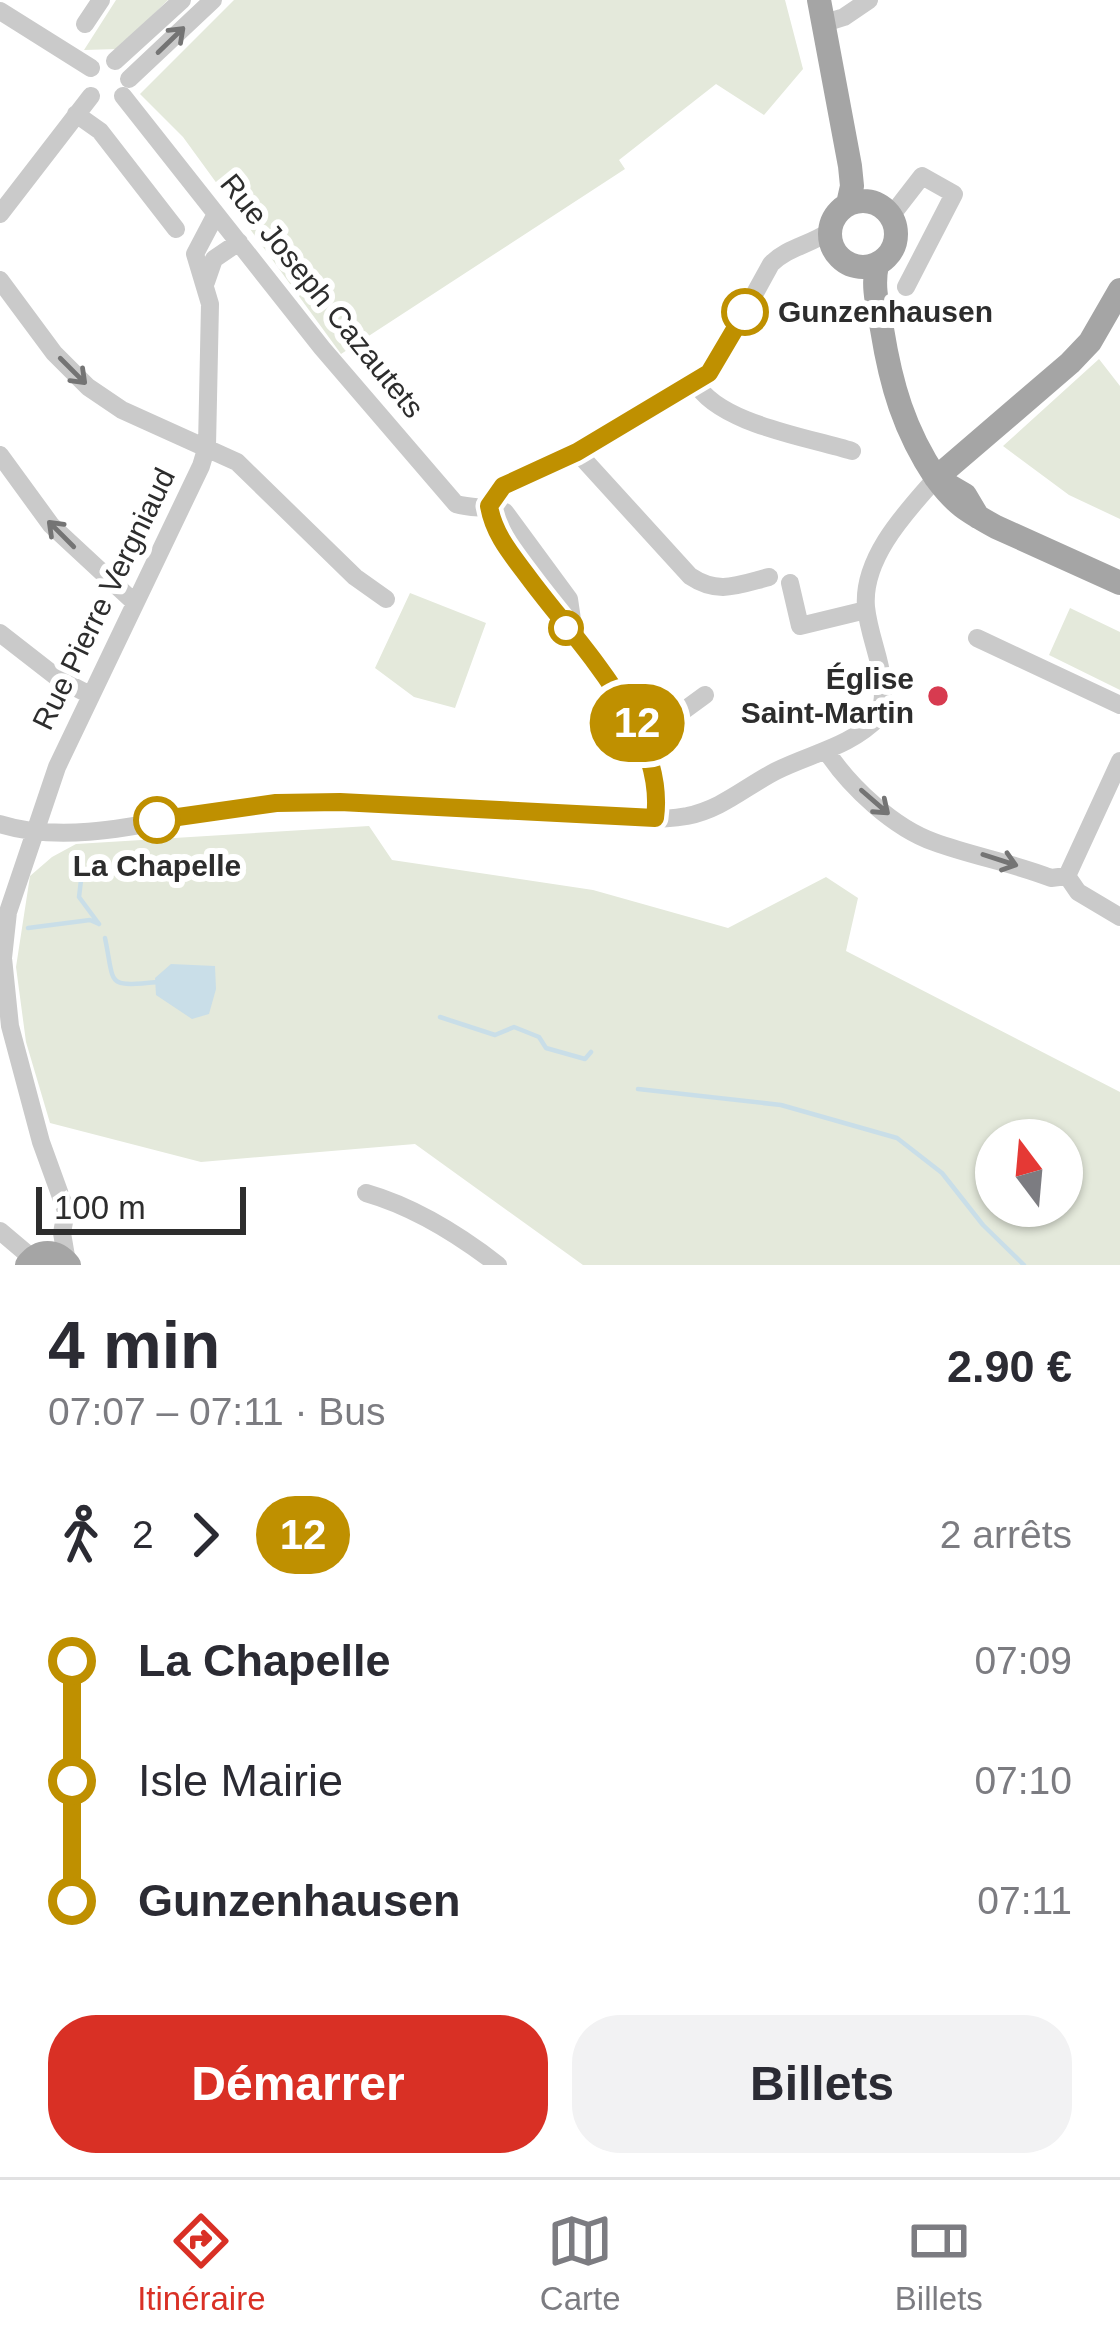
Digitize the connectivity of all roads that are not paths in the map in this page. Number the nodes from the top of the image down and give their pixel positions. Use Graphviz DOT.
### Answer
graph roads {
  1 [pos="101,0"];
  2 [pos="182,0"];
  3 [pos="212,0"];
  4 [pos="868,0"];
  5 [pos="0,10"];
  6 [pos="822,12"];
  7 [pos="85,25"];
  8 [pos="115,62"];
  9 [pos="91,68"];
  10 [pos="126,88"];
  11 [pos="91,96"];
  12 [pos="76,114"];
  13 [pos="855,197"];
  14 [pos="0,214"];
  15 [pos="216,214"];
  16 [pos="891,216"];
  17 [pos="176,229"];
  18 [pos="825,240"];
  19 [pos="239,242"];
  20 [pos="870,273"];
  21 [pos="0,280"];
  22 [pos="206,282"];
  23 [pos="906,287"];
  24 [pos="1120,290"];
  25 [pos="695,382"];
  26 [pos="207,446"];
  27 [pos="852,451"];
  28 [pos="577,452"];
  29 [pos="0,455"];
  30 [pos="936,478"];
  31 [pos="489,506"];
  32 [pos="769,577"];
  33 [pos="1120,583"];
  34 [pos="790,584"];
  35 [pos="386,599"];
  36 [pos="134,602"];
  37 [pos="866,610"];
  38 [pos="0,633"];
  39 [pos="977,638"];
  40 [pos="90,694"];
  41 [pos="705,695"];
  42 [pos="1120,705"];
  43 [pos="642,741"];
  44 [pos="827,752"];
  45 [pos="1120,760"];
  46 [pos="1114,787"];
  47 [pos="655,818"];
  48 [pos="0,824"];
  49 [pos="34,833"];
  50 [pos="1067,876"];
  51 [pos="1120,917"];
  52 [pos="366,1193"];
  53 [pos="0,1232"];
  54 [pos="50,1256"];
  55 [pos="498,1265"];
  1 -- 7 [label="street"];
  2 -- 8 [label="street"];
  10 -- 3 [label="street, one-way"];
  4 -- 6 [label="street"];
  5 -- 9 [label="street"];
  6 -- 13 [label="main road"];
  8 -- 9 [label="street"];
  8 -- 10 [label="street"];
  9 -- 11 [label="street"];
  10 -- 11 [label="street"];
  10 -- 15 [label="street, Rue Joseph Cazautets"];
  11 -- 12 [label="street"];
  12 -- 14 [label="street"];
  12 -- 17 [label="street"];
  13 -- 16 [label="main road"];
  13 -- 18 [label="main road"];
  15 -- 19 [label="street, Rue Joseph Cazautets"];
  15 -- 22 [label="street"];
  16 -- 20 [label="main road"];
  16 -- 23 [label="street"];
  18 -- 20 [label="main road"];
  18 -- 25 [label="street"];
  19 -- 22 [label="street"];
  19 -- 31 [label="street, Rue Joseph Cazautets"];
  20 -- 30 [label="main road"];
  21 -- 26 [label="street, one-way"];
  22 -- 26 [label="street, Rue Pierre Vergniaud"];
  24 -- 30 [label="main road"];
  25 -- 27 [label="street"];
  25 -- 28 [label="street"];
  26 -- 35 [label="street"];
  26 -- 36 [label="street, Rue Pierre Vergniaud"];
  28 -- 31 [label="street"];
  28 -- 32 [label="street"];
  36 -- 29 [label="street, one-way"];
  30 -- 33 [label="main road"];
  30 -- 37 [label="street"];
  31 -- 43 [label="street, Rue Joseph Cazautets"];
  34 -- 37 [label="street"];
  36 -- 40 [label="street, Rue Pierre Vergniaud"];
  37 -- 44 [label="street"];
  38 -- 40 [label="street"];
  39 -- 42 [label="street"];
  40 -- 49 [label="street, Rue Pierre Vergniaud"];
  41 -- 43 [label="street"];
  43 -- 47 [label="street, Rue Joseph Cazautets"];
  44 -- 47 [label="street"];
  44 -- 50 [label="street, one-way"];
  45 -- 46 [label="street"];
  46 -- 50 [label="street"];
  47 -- 49 [label="street"];
  48 -- 49 [label="street"];
  49 -- 54 [label="street, Rue Pierre Vergniaud"];
  50 -- 51 [label="street"];
  52 -- 55 [label="street"];
  53 -- 54 [label="street"];
}
